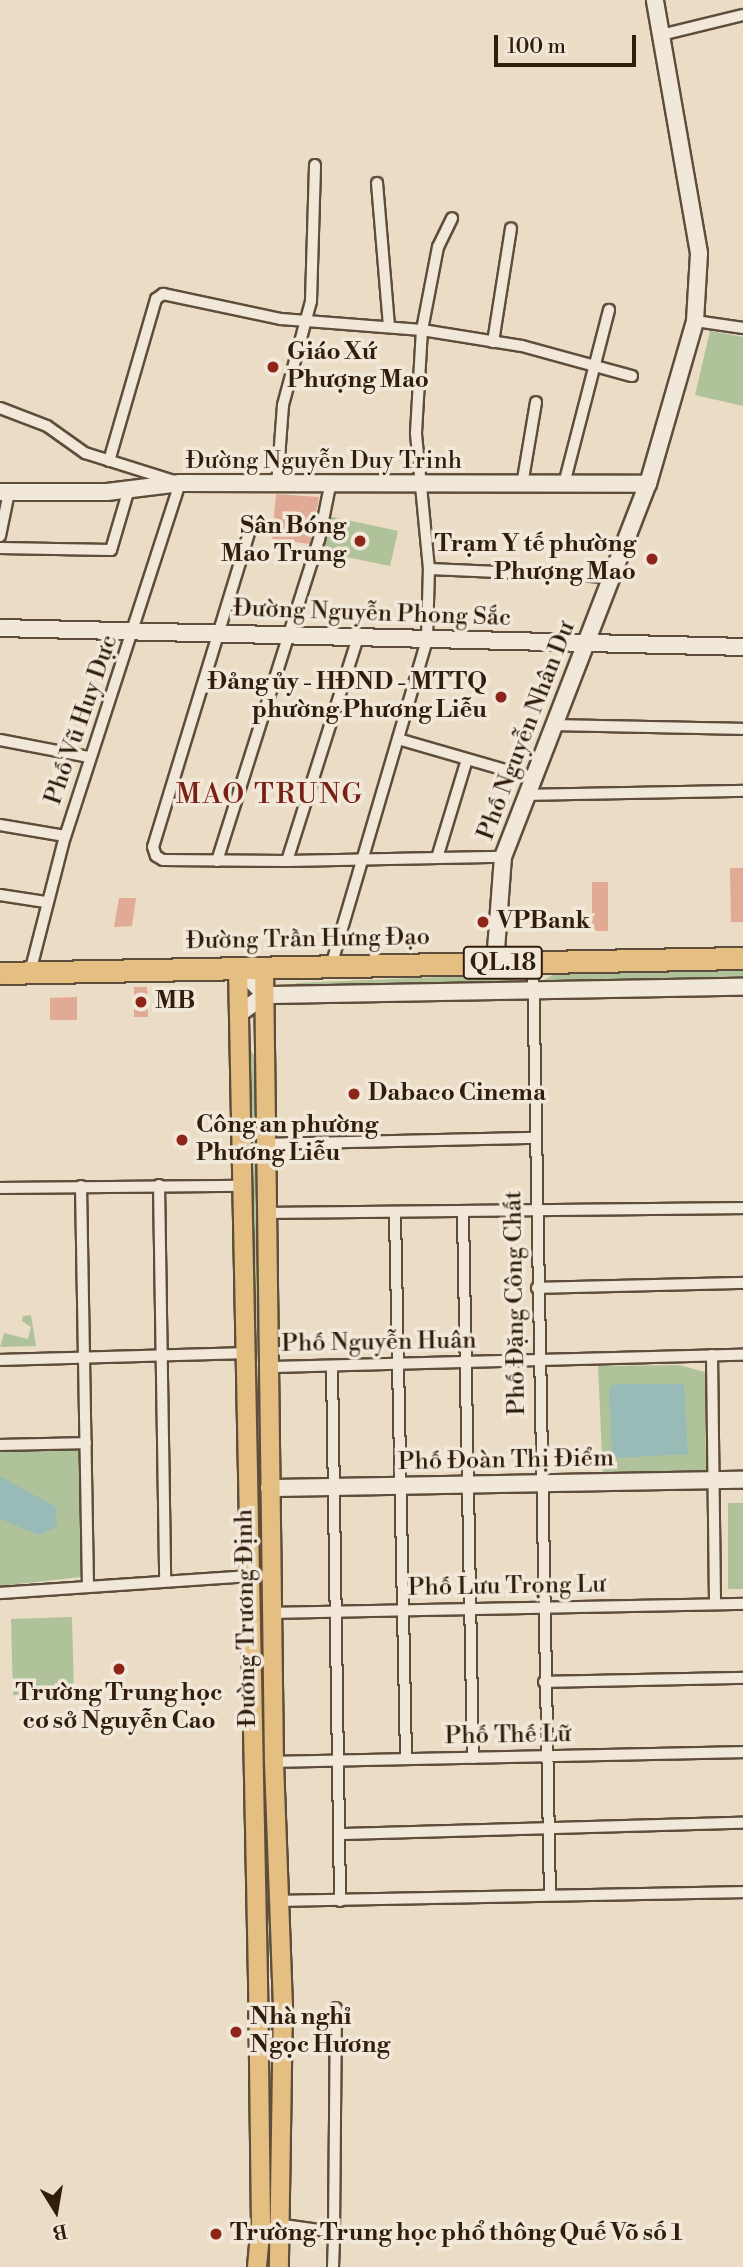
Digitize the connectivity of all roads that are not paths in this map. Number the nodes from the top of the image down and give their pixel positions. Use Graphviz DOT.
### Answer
graph roads {
  1 [pos="655,0"];
  2 [pos="743,15"];
  3 [pos="661,35"];
  4 [pos="315,165"];
  5 [pos="377,183"];
  6 [pos="452,218"];
  7 [pos="511,228"];
  8 [pos="609,310"];
  9 [pos="307,321"];
  10 [pos="695,321"];
  11 [pos="389,327"];
  12 [pos="743,328"];
  13 [pos="422,330"];
  14 [pos="493,342"];
  15 [pos="598,363"];
  16 [pos="632,376"];
  17 [pos="536,402"];
  18 [pos="0,408"];
  19 [pos="109,461"];
  20 [pos="180,483"];
  21 [pos="564,484"];
  22 [pos="648,484"];
  23 [pos="277,485"];
  24 [pos="522,485"];
  25 [pos="330,486"];
  26 [pos="419,487"];
  27 [pos="129,489"];
  28 [pos="4,492"];
  29 [pos="249,533"];
  30 [pos="0,536"];
  31 [pos="0,548"];
  32 [pos="429,569"];
  33 [pos="613,577"];
  34 [pos="0,628"];
  35 [pos="135,632"];
  36 [pos="222,633"];
  37 [pos="287,635"];
  38 [pos="358,637"];
  39 [pos="427,639"];
  40 [pos="586,643"];
  41 [pos="743,647"];
  42 [pos="556,725"];
  43 [pos="743,729"];
  44 [pos="398,739"];
  45 [pos="0,740"];
  46 [pos="89,757"];
  47 [pos="467,759"];
  48 [pos="533,778"];
  49 [pos="743,791"];
  50 [pos="526,795"];
  51 [pos="0,825"];
  52 [pos="65,836"];
  53 [pos="503,857"];
  54 [pos="437,858"];
  55 [pos="217,860"];
  56 [pos="360,860"];
  57 [pos="287,861"];
  58 [pos="0,895"];
  59 [pos="45,902"];
  60 [pos="743,958"];
  61 [pos="533,962"];
  62 [pos="495,963"];
  63 [pos="331,966"];
  64 [pos="238,967"];
  65 [pos="264,967"];
  66 [pos="30,972"];
  67 [pos="0,973"];
  68 [pos="743,988"];
  69 [pos="534,992"];
  70 [pos="265,995"];
  71 [pos="240,1013"];
  72 [pos="533,1138"];
  73 [pos="267,1144"];
  74 [pos="159,1185"];
  75 [pos="81,1186"];
  76 [pos="242,1186"];
  77 [pos="0,1188"];
  78 [pos="743,1208"];
  79 [pos="268,1213"];
  80 [pos="536,1213"];
  81 [pos="395,1214"];
  82 [pos="463,1214"];
  83 [pos="743,1283"];
  84 [pos="537,1288"];
  85 [pos="244,1353"];
  86 [pos="712,1355"];
  87 [pos="743,1355"];
  88 [pos="85,1356"];
  89 [pos="161,1357"];
  90 [pos="0,1360"];
  91 [pos="269,1360"];
  92 [pos="538,1360"];
  93 [pos="466,1362"];
  94 [pos="398,1364"];
  95 [pos="332,1366"];
  96 [pos="86,1443"];
  97 [pos="0,1445"];
  98 [pos="714,1480"];
  99 [pos="743,1480"];
  100 [pos="541,1484"];
  101 [pos="467,1485"];
  102 [pos="400,1486"];
  103 [pos="333,1487"];
  104 [pos="269,1488"];
  105 [pos="249,1576"];
  106 [pos="165,1578"];
  107 [pos="88,1585"];
  108 [pos="0,1593"];
  109 [pos="715,1604"];
  110 [pos="743,1604"];
  111 [pos="542,1607"];
  112 [pos="469,1609"];
  113 [pos="402,1610"];
  114 [pos="332,1612"];
  115 [pos="272,1613"];
  116 [pos="274,1661"];
  117 [pos="252,1662"];
  118 [pos="743,1678"];
  119 [pos="544,1682"];
  120 [pos="743,1752"];
  121 [pos="546,1756"];
  122 [pos="473,1758"];
  123 [pos="405,1759"];
  124 [pos="336,1761"];
  125 [pos="274,1762"];
  126 [pos="743,1823"];
  127 [pos="547,1827"];
  128 [pos="340,1834"];
  129 [pos="743,1892"];
  130 [pos="550,1895"];
  131 [pos="279,1901"];
  132 [pos="340,1901"];
  133 [pos="258,1976"];
  134 [pos="282,1976"];
  135 [pos="336,2008"];
  136 [pos="283,2225"];
  137 [pos="334,2232"];
  138 [pos="257,2267"];
  139 [pos="279,2267"];
  140 [pos="333,2267"];
  1 -- 3 [label="street, Phố Nguyễn Nhân Dư"];
  2 -- 3 [label="street"];
  3 -- 10 [label="street, Phố Nguyễn Nhân Dư"];
  4 -- 9 [label="street"];
  5 -- 11 [label="street"];
  6 -- 13 [label="street"];
  7 -- 14 [label="street"];
  8 -- 15 [label="street"];
  9 -- 11 [label="street"];
  9 -- 19 [label="street"];
  9 -- 23 [label="street"];
  10 -- 12 [label="street"];
  10 -- 22 [label="street, Phố Nguyễn Nhân Dư"];
  11 -- 13 [label="street"];
  13 -- 14 [label="street"];
  13 -- 26 [label="street"];
  14 -- 15 [label="street"];
  15 -- 16 [label="street"];
  15 -- 21 [label="street"];
  17 -- 24 [label="street"];
  18 -- 19 [label="street"];
  19 -- 20 [label="street"];
  20 -- 23 [label="street, Đường Nguyễn Duy Trinh"];
  20 -- 27 [label="street, Đường Nguyễn Duy Trinh"];
  20 -- 35 [label="street, Phố Vũ Huy Dực"];
  21 -- 22 [label="street, Đường Nguyễn Duy Trinh"];
  21 -- 24 [label="street, Đường Nguyễn Duy Trinh"];
  22 -- 33 [label="street, Phố Nguyễn Nhân Dư"];
  23 -- 25 [label="street, Đường Nguyễn Duy Trinh"];
  24 -- 26 [label="street, Đường Nguyễn Duy Trinh"];
  25 -- 26 [label="street, Đường Nguyễn Duy Trinh"];
  25 -- 37 [label="street"];
  26 -- 32 [label="street"];
  27 -- 28 [label="street, Đường Nguyễn Duy Trinh"];
  27 -- 31 [label="street"];
  28 -- 30 [label="street"];
  29 -- 36 [label="street"];
  32 -- 33 [label="street"];
  32 -- 39 [label="street"];
  33 -- 40 [label="street, Phố Nguyễn Nhân Dư"];
  34 -- 35 [label="street, Đường Nguyễn Phong Sắc"];
  35 -- 36 [label="street, Đường Nguyễn Phong Sắc"];
  35 -- 46 [label="street, Phố Vũ Huy Dực"];
  36 -- 37 [label="street, Đường Nguyễn Phong Sắc"];
  36 -- 55 [label="street"];
  37 -- 38 [label="street, Đường Nguyễn Phong Sắc"];
  37 -- 55 [label="street"];
  38 -- 39 [label="street, Đường Nguyễn Phong Sắc"];
  38 -- 57 [label="street"];
  39 -- 40 [label="street, Đường Nguyễn Phong Sắc"];
  39 -- 44 [label="street"];
  40 -- 41 [label="street, Đường Nguyễn Phong Sắc"];
  40 -- 42 [label="street, Phố Nguyễn Nhân Dư"];
  42 -- 43 [label="street"];
  42 -- 48 [label="street, Phố Nguyễn Nhân Dư"];
  44 -- 47 [label="street"];
  44 -- 56 [label="street"];
  45 -- 46 [label="street"];
  46 -- 52 [label="street, Phố Vũ Huy Dực"];
  47 -- 48 [label="street"];
  47 -- 54 [label="street"];
  48 -- 50 [label="street, Phố Nguyễn Nhân Dư"];
  49 -- 50 [label="street"];
  50 -- 53 [label="street, Phố Nguyễn Nhân Dư"];
  51 -- 52 [label="street"];
  52 -- 59 [label="street, Phố Vũ Huy Dực"];
  53 -- 54 [label="street"];
  53 -- 62 [label="street, Phố Nguyễn Nhân Dư"];
  54 -- 56 [label="street"];
  55 -- 57 [label="street"];
  56 -- 57 [label="street"];
  56 -- 63 [label="street"];
  58 -- 59 [label="street"];
  59 -- 66 [label="street, Phố Vũ Huy Dực"];
  60 -- 61 [label="highway, Đường Trần Hưng Đạo / QL.18"];
  61 -- 62 [label="highway, Đường Trần Hưng Đạo / QL.18"];
  61 -- 69 [label="street, Phố Đặng Công Chất"];
  62 -- 63 [label="highway, Đường Trần Hưng Đạo / QL.18"];
  63 -- 65 [label="highway, Đường Trần Hưng Đạo / QL.18"];
  64 -- 65 [label="highway, Đường Trần Hưng Đạo / QL.18"];
  64 -- 66 [label="highway, Đường Trần Hưng Đạo / QL.18"];
  64 -- 70 [label="street"];
  64 -- 71 [label="main road, Đường Trương Định"];
  65 -- 70 [label="main road, Đường Trương Định"];
  66 -- 67 [label="highway, Đường Trần Hưng Đạo / QL.18"];
  68 -- 69 [label="street"];
  69 -- 70 [label="street"];
  69 -- 72 [label="street, Phố Đặng Công Chất"];
  70 -- 71 [label="street"];
  70 -- 73 [label="main road, Đường Trương Định"];
  71 -- 76 [label="main road, Đường Trương Định"];
  72 -- 73 [label="street"];
  72 -- 80 [label="street, Phố Đặng Công Chất"];
  73 -- 79 [label="main road, Đường Trương Định"];
  74 -- 75 [label="street"];
  74 -- 76 [label="street"];
  74 -- 89 [label="street"];
  75 -- 77 [label="street"];
  75 -- 88 [label="street"];
  76 -- 85 [label="main road, Đường Trương Định"];
  78 -- 80 [label="street"];
  79 -- 81 [label="street"];
  79 -- 91 [label="main road, Đường Trương Định"];
  80 -- 82 [label="street"];
  80 -- 84 [label="street, Phố Đặng Công Chất"];
  81 -- 82 [label="street"];
  81 -- 94 [label="street"];
  82 -- 93 [label="street"];
  83 -- 84 [label="street"];
  84 -- 92 [label="street, Phố Đặng Công Chất"];
  85 -- 89 [label="street"];
  85 -- 91 [label="main road"];
  85 -- 105 [label="main road, Đường Trương Định"];
  86 -- 87 [label="street, Phố Nguyễn Huân"];
  86 -- 92 [label="street, Phố Nguyễn Huân"];
  86 -- 98 [label="street"];
  88 -- 89 [label="street"];
  88 -- 90 [label="street"];
  88 -- 96 [label="street"];
  89 -- 106 [label="street"];
  91 -- 95 [label="street, Phố Nguyễn Huân"];
  91 -- 104 [label="main road, Đường Trương Định"];
  92 -- 93 [label="street, Phố Nguyễn Huân"];
  92 -- 100 [label="street, Phố Đặng Công Chất"];
  93 -- 94 [label="street, Phố Nguyễn Huân"];
  93 -- 101 [label="street"];
  94 -- 95 [label="street, Phố Nguyễn Huân"];
  94 -- 102 [label="street"];
  95 -- 103 [label="street"];
  96 -- 97 [label="street"];
  96 -- 107 [label="street"];
  98 -- 99 [label="street, Phố Đoàn Thị Điểm"];
  98 -- 100 [label="street, Phố Đoàn Thị Điểm"];
  98 -- 109 [label="street"];
  100 -- 101 [label="street, Phố Đoàn Thị Điểm"];
  100 -- 111 [label="street, Phố Đặng Công Chất"];
  101 -- 102 [label="street, Phố Đoàn Thị Điểm"];
  101 -- 112 [label="street"];
  102 -- 103 [label="street, Phố Đoàn Thị Điểm"];
  102 -- 113 [label="street"];
  103 -- 104 [label="street, Phố Đoàn Thị Điểm"];
  103 -- 114 [label="street"];
  104 -- 115 [label="main road, Đường Trương Định"];
  105 -- 106 [label="street"];
  105 -- 117 [label="main road, Đường Trương Định"];
  106 -- 107 [label="street"];
  107 -- 108 [label="street"];
  109 -- 110 [label="street, Phố Lưu Trọng Lư"];
  109 -- 111 [label="street, Phố Lưu Trọng Lư"];
  111 -- 112 [label="street, Phố Lưu Trọng Lư"];
  111 -- 119 [label="street, Phố Đặng Công Chất"];
  112 -- 113 [label="street, Phố Lưu Trọng Lư"];
  112 -- 122 [label="street"];
  113 -- 114 [label="street, Phố Lưu Trọng Lư"];
  113 -- 123 [label="street"];
  114 -- 115 [label="street, Phố Lưu Trọng Lư"];
  114 -- 124 [label="street"];
  115 -- 116 [label="main road, Đường Trương Định"];
  116 -- 117 [label="main road"];
  116 -- 125 [label="main road, Đường Trương Định"];
  117 -- 133 [label="main road, Đường Trương Định"];
  118 -- 119 [label="street"];
  119 -- 121 [label="street, Phố Đặng Công Chất"];
  120 -- 121 [label="street, Phố Thế Lữ"];
  121 -- 122 [label="street, Phố Thế Lữ"];
  121 -- 127 [label="street, Phố Đặng Công Chất"];
  122 -- 123 [label="street, Phố Thế Lữ"];
  123 -- 124 [label="street, Phố Thế Lữ"];
  124 -- 125 [label="street, Phố Thế Lữ"];
  124 -- 128 [label="street"];
  125 -- 131 [label="main road, Đường Trương Định"];
  126 -- 127 [label="street"];
  127 -- 128 [label="street"];
  127 -- 130 [label="street, Phố Đặng Công Chất"];
  128 -- 132 [label="street"];
  129 -- 130 [label="street"];
  130 -- 132 [label="street"];
  131 -- 132 [label="street"];
  131 -- 134 [label="main road, Đường Trương Định"];
  133 -- 134 [label="main road"];
  133 -- 138 [label="main road, Đường Trương Định"];
  134 -- 136 [label="main road, Đường Trương Định"];
  135 -- 137 [label="street"];
  136 -- 137 [label="street"];
  136 -- 139 [label="main road, Đường Trương Định"];
  137 -- 140 [label="street"];
}
